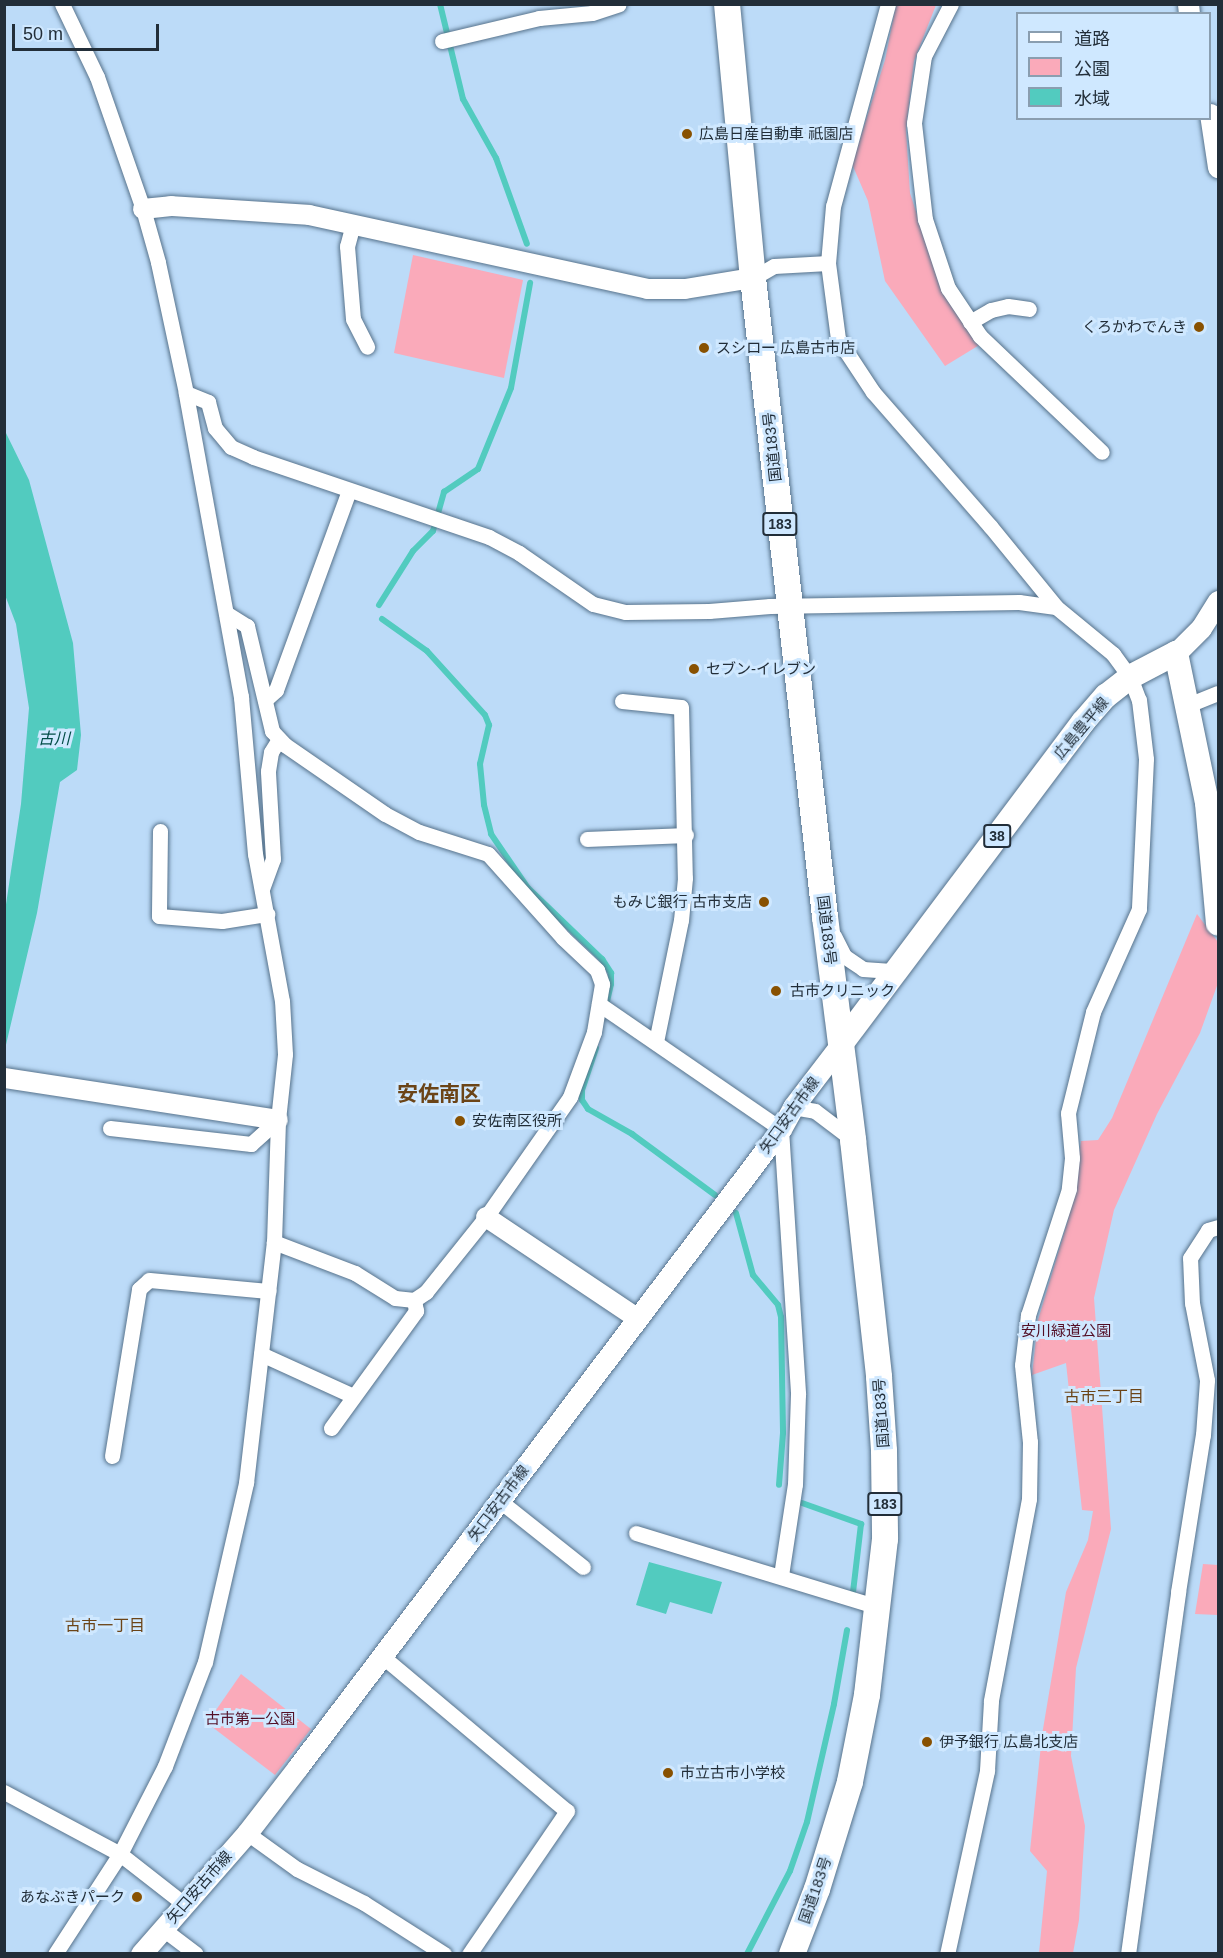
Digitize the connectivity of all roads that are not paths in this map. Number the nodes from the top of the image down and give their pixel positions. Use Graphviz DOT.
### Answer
graph roads {
  1 [pos="62,4"];
  2 [pos="619,4"];
  3 [pos="727,4"];
  4 [pos="888,4"];
  5 [pos="951,4"];
  6 [pos="448,39"];
  7 [pos="1210,120"];
  8 [pos="1218,167"];
  9 [pos="143,209"];
  10 [pos="352,224"];
  11 [pos="828,263"];
  12 [pos="753,278"];
  13 [pos="1029,309"];
  14 [pos="970,322"];
  15 [pos="367,347"];
  16 [pos="186,393"];
  17 [pos="1102,452"];
  18 [pos="349,491"];
  19 [pos="1218,601"];
  20 [pos="789,606"];
  21 [pos="1056,607"];
  22 [pos="226,613"];
  23 [pos="1176,653"];
  24 [pos="1130,677"];
  25 [pos="1218,693"];
  26 [pos="265,700"];
  27 [pos="622,701"];
  28 [pos="1188,705"];
  29 [pos="279,739"];
  30 [pos="160,831"];
  31 [pos="686,835"];
  32 [pos="587,838"];
  33 [pos="262,889"];
  34 [pos="267,914"];
  35 [pos="825,917"];
  36 [pos="1218,923"];
  37 [pos="896,971"];
  38 [pos="599,1004"];
  39 [pos="656,1042"];
  40 [pos="842,1044"];
  41 [pos="4,1078"];
  42 [pos="793,1107"];
  43 [pos="278,1120"];
  44 [pos="110,1128"];
  45 [pos="781,1129"];
  46 [pos="853,1140"];
  47 [pos="486,1217"];
  48 [pos="1218,1227"];
  49 [pos="274,1242"];
  50 [pos="268,1291"];
  51 [pos="414,1300"];
  52 [pos="637,1318"];
  53 [pos="261,1354"];
  54 [pos="353,1396"];
  55 [pos="331,1428"];
  56 [pos="111,1456"];
  57 [pos="500,1501"];
  58 [pos="636,1533"];
  59 [pos="583,1567"];
  60 [pos="781,1576"];
  61 [pos="879,1607"];
  62 [pos="382,1656"];
  63 [pos="4,1792"];
  64 [pos="247,1833"];
  65 [pos="120,1854"];
  66 [pos="184,1904"];
  67 [pos="164,1929"];
  68 [pos="55,1953"];
  69 [pos="141,1953"];
  70 [pos="196,1953"];
  71 [pos="444,1953"];
  72 [pos="469,1953"];
  73 [pos="792,1953"];
  74 [pos="947,1953"];
  75 [pos="1128,1953"];
  1 -- 9 [label="street"];
  2 -- 6 [label="street"];
  3 -- 12 [label="highway, 国道183号 / 183"];
  4 -- 11 [label="street"];
  5 -- 14 [label="street"];
  7 -- 8 [label="main road"];
  9 -- 10 [label="street"];
  9 -- 16 [label="street"];
  10 -- 12 [label="street"];
  10 -- 15 [label="street"];
  11 -- 12 [label="street"];
  11 -- 21 [label="street"];
  12 -- 20 [label="highway, 国道183号 / 183"];
  13 -- 14 [label="street"];
  14 -- 17 [label="street"];
  16 -- 18 [label="street"];
  16 -- 22 [label="street"];
  18 -- 20 [label="street"];
  18 -- 26 [label="street"];
  19 -- 23 [label="main road"];
  20 -- 21 [label="street"];
  20 -- 35 [label="highway, 国道183号 / 183"];
  21 -- 24 [label="street"];
  22 -- 26 [label="street"];
  22 -- 33 [label="street"];
  23 -- 24 [label="main road, 広島豊平線 / 38"];
  23 -- 28 [label="main road"];
  24 -- 37 [label="main road, 広島豊平線 / 38"];
  24 -- 74 [label="street"];
  25 -- 28 [label="street"];
  26 -- 29 [label="street"];
  27 -- 31 [label="street"];
  28 -- 36 [label="main road"];
  29 -- 33 [label="street"];
  29 -- 38 [label="street"];
  30 -- 34 [label="street"];
  31 -- 32 [label="street"];
  31 -- 39 [label="street"];
  33 -- 34 [label="street"];
  34 -- 43 [label="street"];
  35 -- 37 [label="street"];
  35 -- 40 [label="highway, 国道183号 / 183"];
  37 -- 40 [label="main road, 広島豊平線 / 38"];
  38 -- 39 [label="street"];
  38 -- 47 [label="street"];
  39 -- 45 [label="street"];
  40 -- 42 [label="main road, 矢口安古市線"];
  40 -- 46 [label="highway, 国道183号 / 183"];
  41 -- 43 [label="street"];
  42 -- 45 [label="main road, 矢口安古市線"];
  42 -- 46 [label="street"];
  43 -- 44 [label="street"];
  43 -- 49 [label="street"];
  45 -- 52 [label="main road, 矢口安古市線"];
  45 -- 60 [label="street"];
  46 -- 61 [label="highway, 国道183号 / 183"];
  47 -- 51 [label="street"];
  47 -- 52 [label="street"];
  48 -- 75 [label="street"];
  49 -- 50 [label="street"];
  49 -- 51 [label="street"];
  50 -- 53 [label="street"];
  50 -- 56 [label="street"];
  51 -- 54 [label="street"];
  52 -- 57 [label="main road, 矢口安古市線"];
  53 -- 54 [label="street"];
  53 -- 65 [label="street"];
  54 -- 55 [label="street"];
  57 -- 59 [label="street"];
  57 -- 62 [label="main road, 矢口安古市線"];
  58 -- 60 [label="street"];
  60 -- 61 [label="street"];
  61 -- 73 [label="highway, 国道183号 / 183"];
  62 -- 64 [label="main road, 矢口安古市線"];
  62 -- 72 [label="street"];
  63 -- 65 [label="street"];
  64 -- 66 [label="main road, 矢口安古市線"];
  64 -- 71 [label="street"];
  65 -- 66 [label="street"];
  65 -- 68 [label="street"];
  66 -- 67 [label="main road, 矢口安古市線"];
  67 -- 69 [label="main road, 矢口安古市線"];
  67 -- 70 [label="street"];
}
